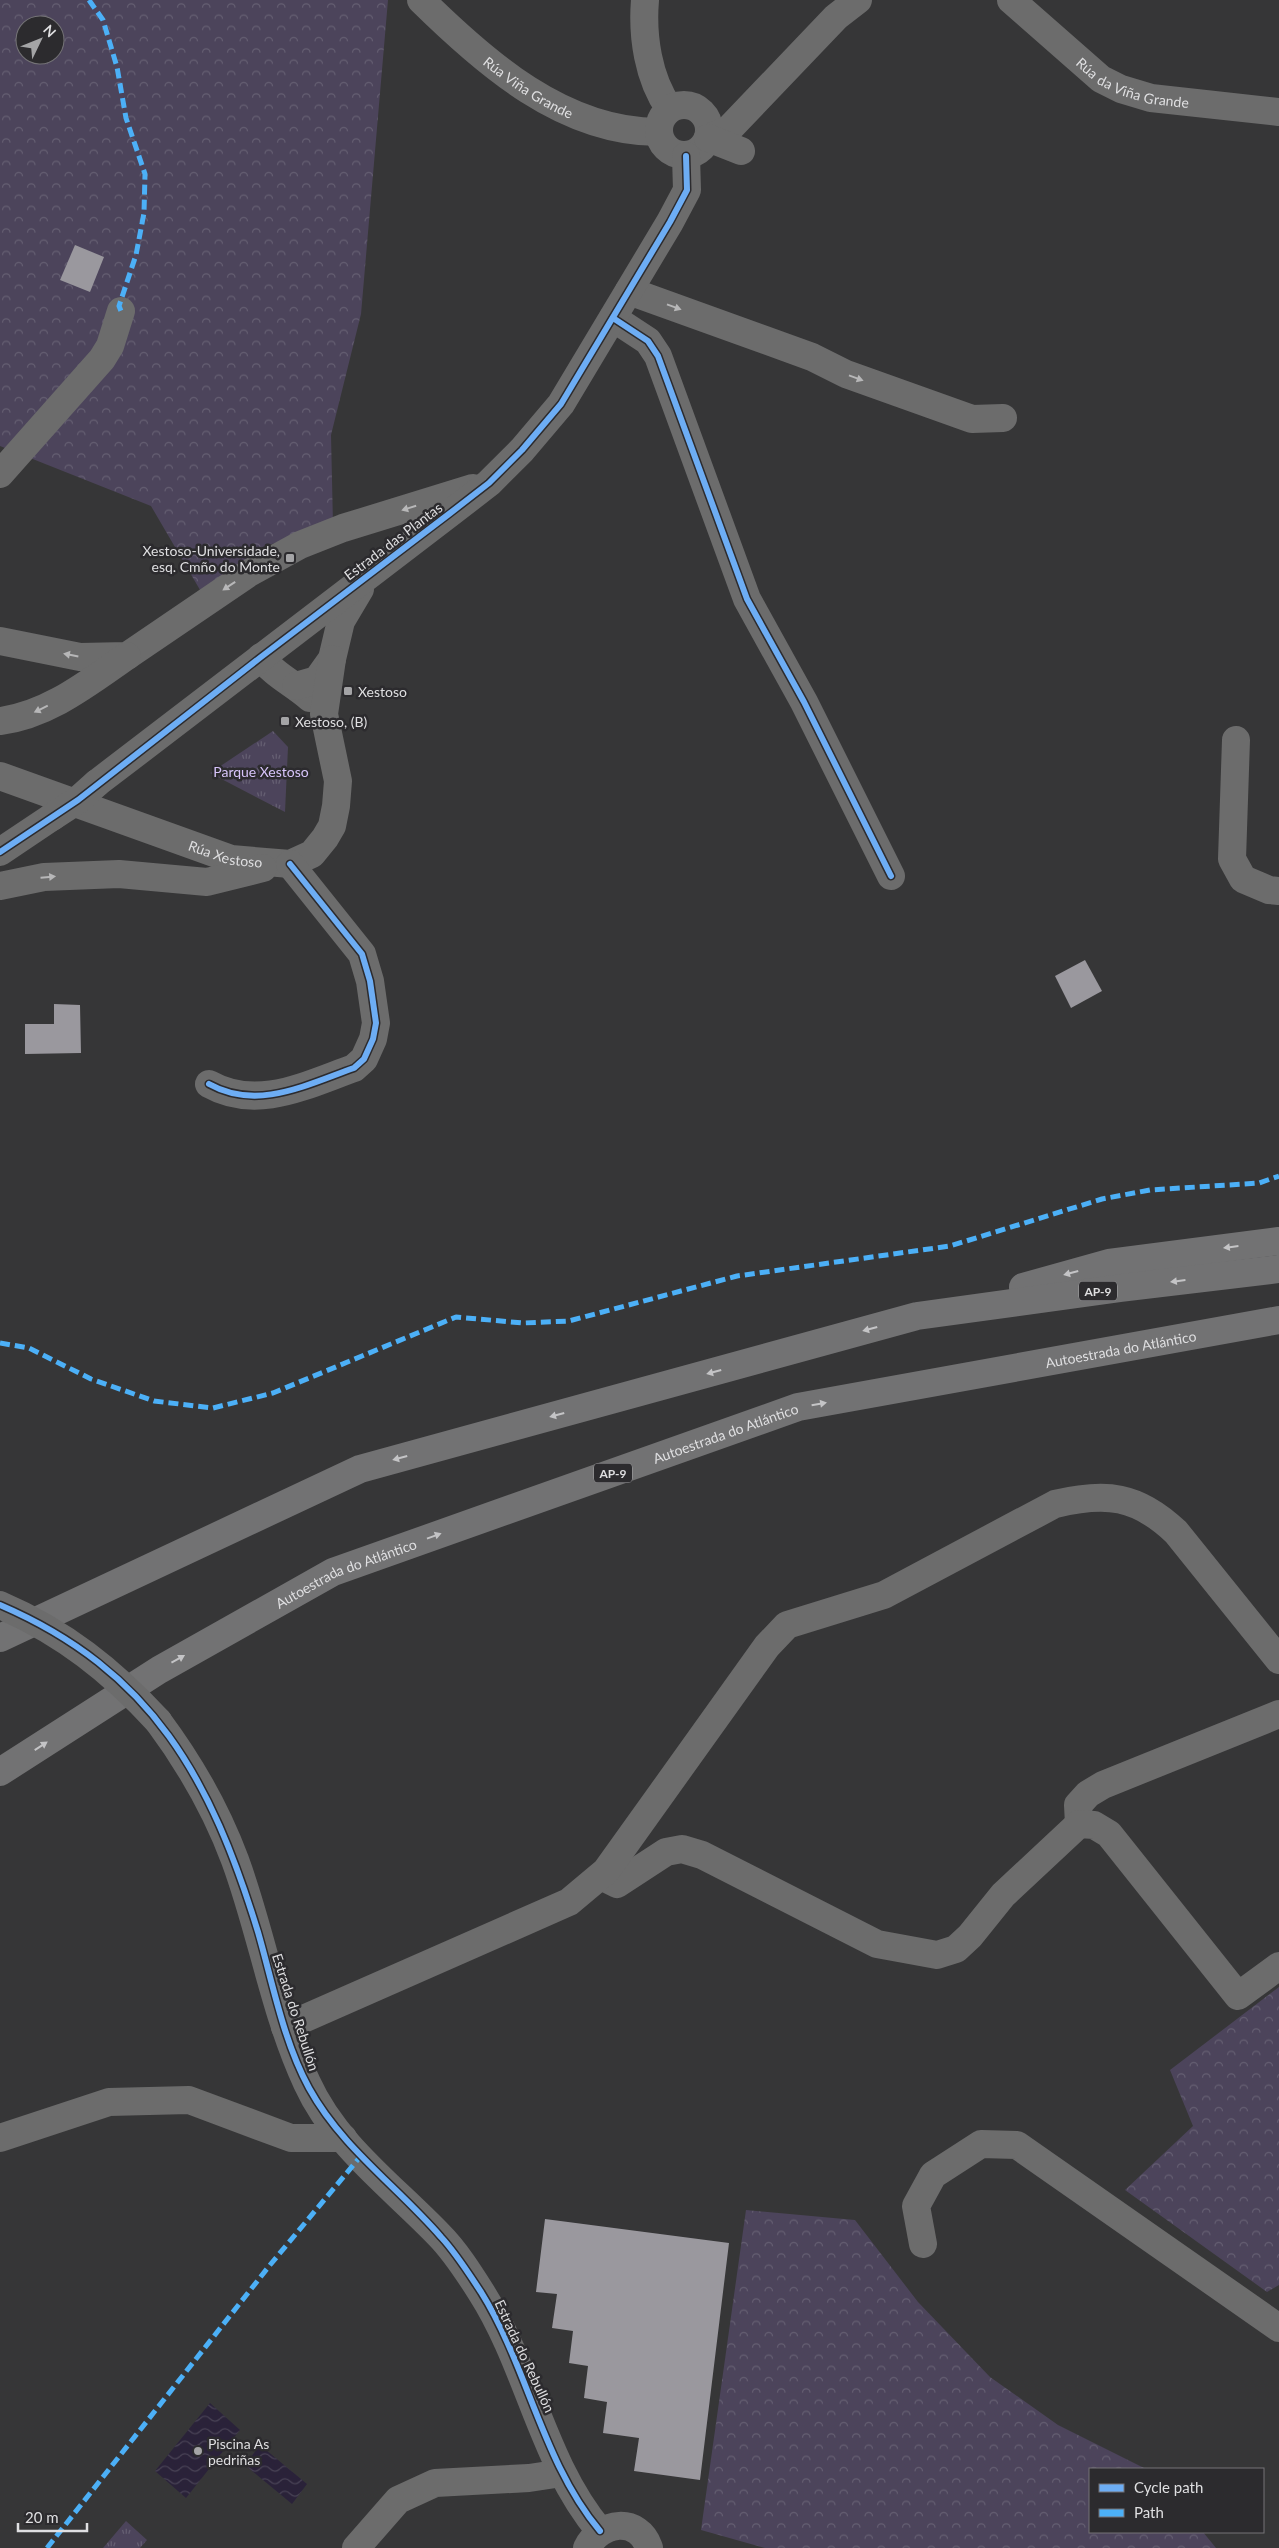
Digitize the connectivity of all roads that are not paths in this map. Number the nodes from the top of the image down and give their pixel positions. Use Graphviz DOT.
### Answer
graph roads {
  1 [pos="420,0"];
  2 [pos="645,0"];
  3 [pos="858,0"];
  4 [pos="1020,3"];
  5 [pos="757,99"];
  6 [pos="699,110"];
  7 [pos="1279,111"];
  8 [pos="664,120"];
  9 [pos="708,138"];
  10 [pos="741,151"];
  11 [pos="686,156"];
  12 [pos="628,291"];
  13 [pos="121,311"];
  14 [pos="613,318"];
  15 [pos="1003,418"];
  16 [pos="0,474"];
  17 [pos="489,483"];
  18 [pos="367,576"];
  19 [pos="315,616"];
  20 [pos="0,641"];
  21 [pos="334,651"];
  22 [pos="127,656"];
  23 [pos="260,657"];
  24 [pos="296,686"];
  25 [pos="324,714"];
  26 [pos="0,721"];
  27 [pos="1236,740"];
  28 [pos="0,776"];
  29 [pos="0,852"];
  30 [pos="283,865"];
  31 [pos="892,876"];
  32 [pos="0,886"];
  33 [pos="1279,890"];
  34 [pos="209,1084"];
  35 [pos="1279,1241"];
  36 [pos="1279,1269"];
  37 [pos="918,1316"];
  38 [pos="1279,1320"];
  39 [pos="0,1605"];
  40 [pos="0,1638"];
  41 [pos="1279,1660"];
  42 [pos="1279,1714"];
  43 [pos="0,1772"];
  44 [pos="1079,1824"];
  45 [pos="600,1876"];
  46 [pos="1279,1966"];
  47 [pos="285,2026"];
  48 [pos="0,2138"];
  49 [pos="342,2138"];
  50 [pos="923,2244"];
  51 [pos="1279,2328"];
  52 [pos="562,2473"];
  53 [pos="593,2540"];
  54 [pos="356,2548"];
  55 [pos="649,2548"];
  1 -- 8 [label="street, Rúa Viña Grande"];
  2 -- 8 [label="street"];
  3 -- 5 [label="street"];
  4 -- 7 [label="street, Rúa da Viña Grande"];
  5 -- 6 [label="street"];
  5 -- 9 [label="street"];
  6 -- 8 [label="street"];
  6 -- 9 [label="street"];
  8 -- 11 [label="street"];
  9 -- 10 [label="street"];
  9 -- 11 [label="street"];
  11 -- 12 [label="street, Estrada das Plantas"];
  12 -- 14 [label="street, Estrada das Plantas"];
  12 -- 15 [label="street, one-way"];
  13 -- 16 [label="street"];
  14 -- 17 [label="street, Estrada das Plantas"];
  14 -- 31 [label="street"];
  17 -- 18 [label="street, Estrada das Plantas"];
  17 -- 22 [label="street, one-way"];
  18 -- 19 [label="street, Estrada das Plantas"];
  18 -- 21 [label="street"];
  19 -- 21 [label="street"];
  19 -- 23 [label="street, Estrada das Plantas"];
  22 -- 20 [label="street, one-way"];
  21 -- 24 [label="street"];
  21 -- 25 [label="street"];
  22 -- 26 [label="street, one-way"];
  23 -- 24 [label="street"];
  23 -- 29 [label="street, Estrada das Plantas, bridge"];
  24 -- 25 [label="street"];
  25 -- 30 [label="street"];
  27 -- 33 [label="street"];
  28 -- 30 [label="street, Rúa Xestoso"];
  32 -- 30 [label="street, one-way"];
  30 -- 34 [label="street"];
  35 -- 37 [label="highway, one-way"];
  36 -- 37 [label="highway, AP-9, one-way"];
  37 -- 40 [label="highway, AP-9, one-way"];
  43 -- 38 [label="highway, Autoestrada do Atlántico / AP-9, one-way"];
  39 -- 47 [label="street, Estrada do Rebullón, bridge"];
  41 -- 45 [label="street"];
  42 -- 44 [label="street"];
  44 -- 45 [label="street"];
  44 -- 46 [label="street"];
  45 -- 47 [label="street"];
  47 -- 49 [label="street, Estrada do Rebullón"];
  48 -- 49 [label="street"];
  49 -- 52 [label="street, Estrada do Rebullón"];
  50 -- 51 [label="street"];
  52 -- 53 [label="street, Estrada do Rebullón"];
  52 -- 54 [label="street"];
  53 -- 55 [label="street"];
}
